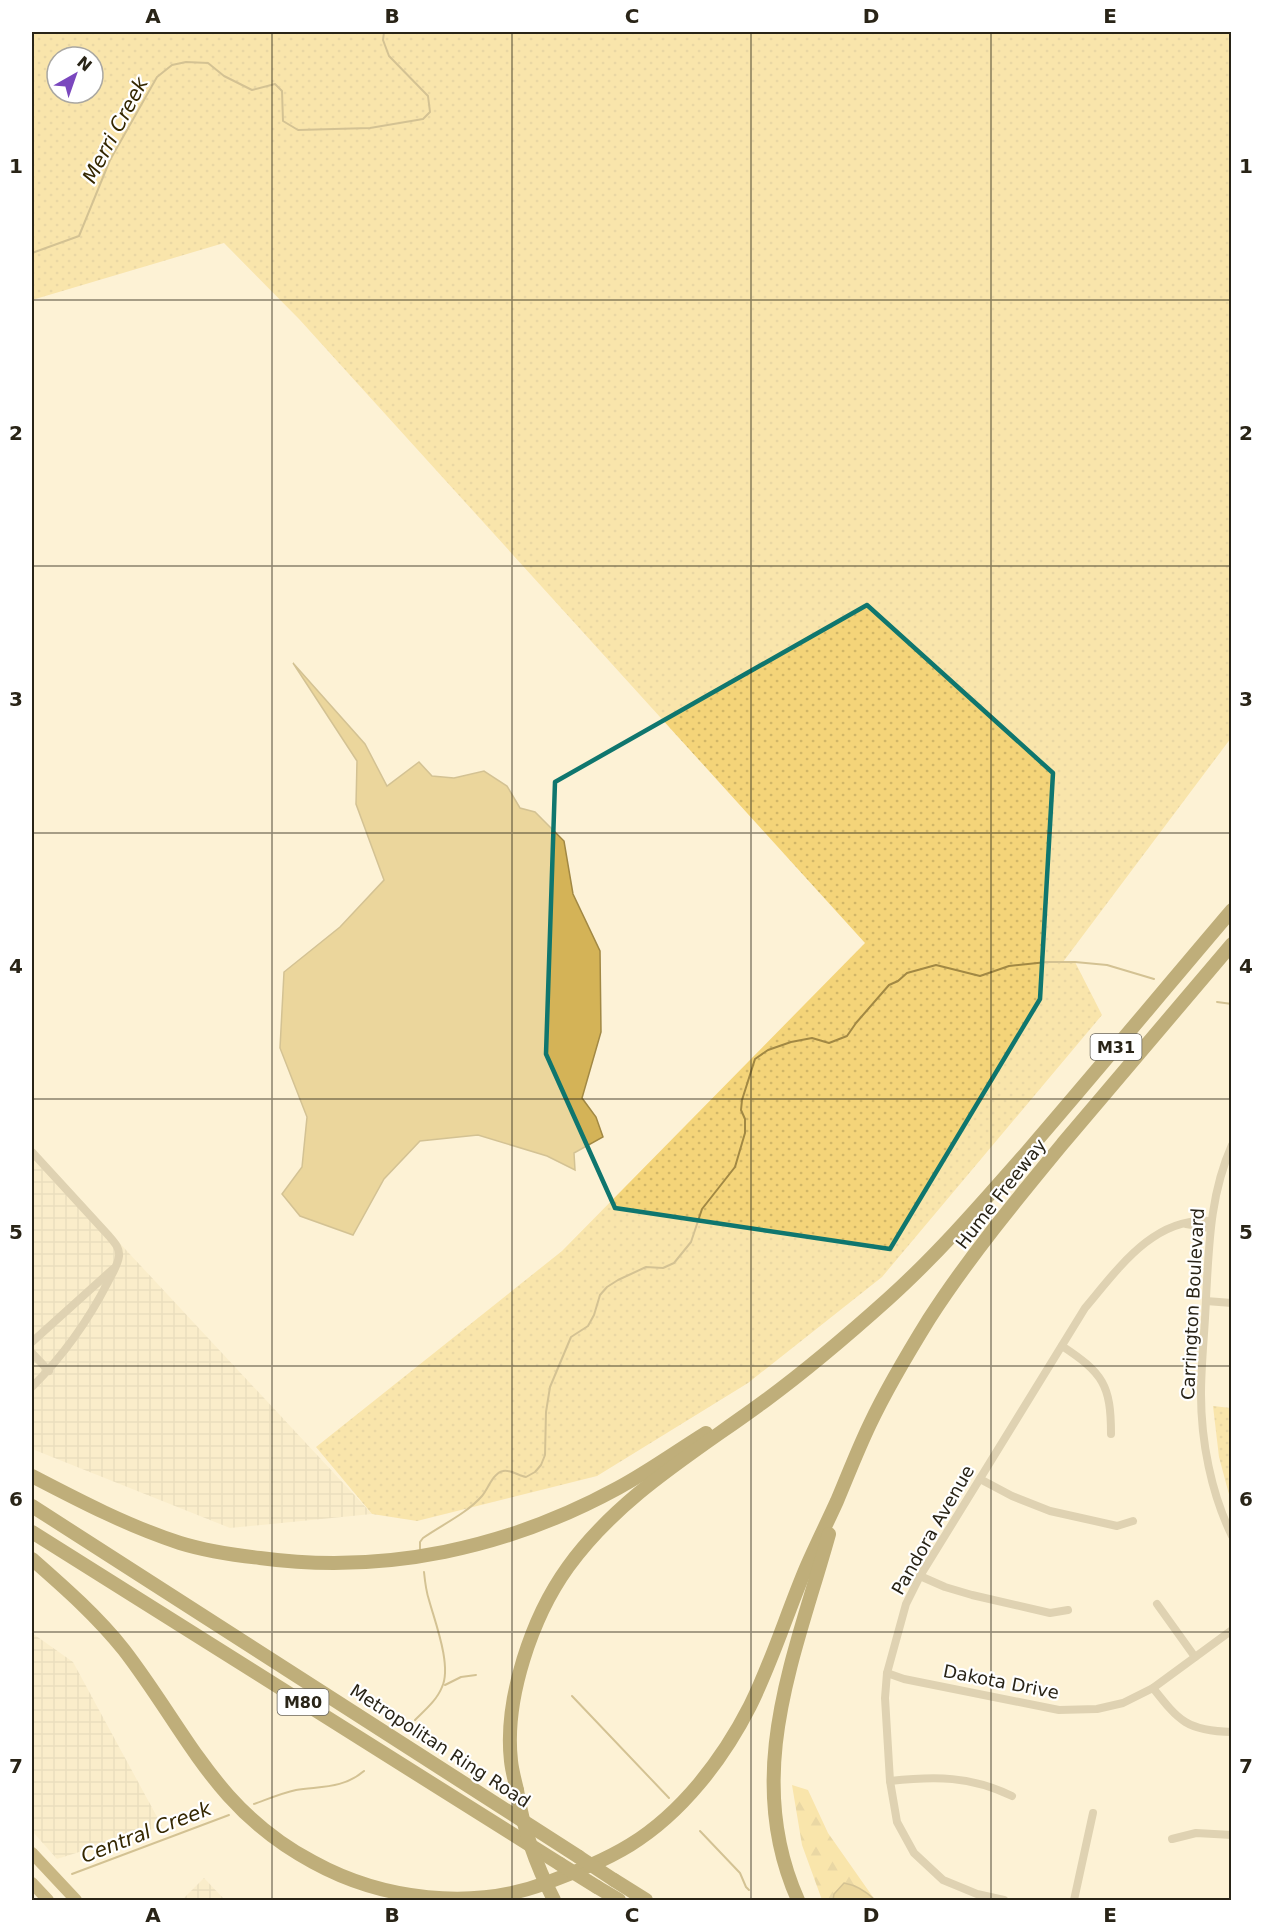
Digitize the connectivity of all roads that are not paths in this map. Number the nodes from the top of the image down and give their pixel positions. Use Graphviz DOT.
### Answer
graph roads {
  1 [pos="1232,910"];
  2 [pos="1232,944"];
  3 [pos="1232,1145"];
  4 [pos="32,1152"];
  5 [pos="1211,1225"];
  6 [pos="116,1266"];
  7 [pos="1206,1301"];
  8 [pos="1232,1303"];
  9 [pos="32,1342"];
  10 [pos="1062,1346"];
  11 [pos="32,1353"];
  12 [pos="49,1371"];
  13 [pos="802,1371"];
  14 [pos="32,1387"];
  15 [pos="1111,1434"];
  16 [pos="32,1476"];
  17 [pos="980,1479"];
  18 [pos="840,1494"];
  19 [pos="32,1506"];
  20 [pos="1133,1521"];
  21 [pos="32,1532"];
  22 [pos="1232,1536"];
  23 [pos="32,1559"];
  24 [pos="920,1576"];
  25 [pos="1157,1604"];
  26 [pos="1068,1610"];
  27 [pos="1232,1630"];
  28 [pos="1195,1657"];
  29 [pos="887,1673"];
  30 [pos="1153,1688"];
  31 [pos="1232,1732"];
  32 [pos="891,1781"];
  33 [pos="1012,1796"];
  34 [pos="1094,1813"];
  35 [pos="1232,1835"];
  36 [pos="1172,1839"];
  37 [pos="32,1852"];
  38 [pos="32,1883"];
  39 [pos="48,1900"];
  40 [pos="76,1900"];
  41 [pos="554,1900"];
  42 [pos="619,1900"];
  43 [pos="646,1900"];
  44 [pos="798,1900"];
  45 [pos="1004,1900"];
  46 [pos="1074,1900"];
  1 -- 13 [label="highway, Hume Freeway / M31"];
  2 -- 18 [label="highway, Hume Freeway / M31"];
  3 -- 5 [label="street, Carrington Boulevard"];
  4 -- 6 [label="street"];
  5 -- 7 [label="street, Carrington Boulevard"];
  5 -- 10 [label="street, Pandora Avenue"];
  6 -- 9 [label="street"];
  6 -- 12 [label="street"];
  7 -- 8 [label="street"];
  7 -- 22 [label="street, Carrington Boulevard"];
  10 -- 15 [label="street"];
  10 -- 17 [label="street, Pandora Avenue"];
  11 -- 12 [label="street"];
  12 -- 14 [label="street"];
  13 -- 16 [label="highway"];
  13 -- 41 [label="highway, bridge"];
  17 -- 20 [label="street"];
  17 -- 24 [label="street, Pandora Avenue"];
  18 -- 23 [label="highway"];
  18 -- 44 [label="highway"];
  19 -- 43 [label="highway, Metropolitan Ring Road / M80, bridge"];
  21 -- 42 [label="highway, Metropolitan Ring Road / M80, bridge"];
  24 -- 26 [label="street"];
  24 -- 29 [label="street, Pandora Avenue"];
  25 -- 28 [label="street"];
  27 -- 28 [label="street, Dakota Drive"];
  28 -- 30 [label="street, Dakota Drive"];
  29 -- 30 [label="street, Dakota Drive"];
  29 -- 32 [label="street, Pandora Avenue"];
  30 -- 31 [label="street"];
  32 -- 33 [label="street"];
  32 -- 45 [label="street, Pandora Avenue"];
  34 -- 46 [label="street"];
  35 -- 36 [label="street"];
  37 -- 40 [label="main road"];
  38 -- 39 [label="main road"];
}
